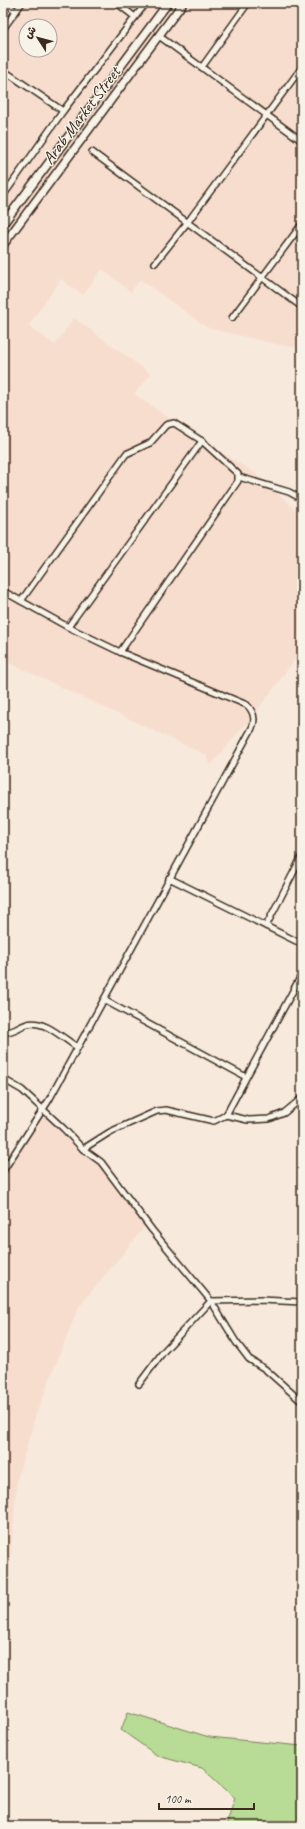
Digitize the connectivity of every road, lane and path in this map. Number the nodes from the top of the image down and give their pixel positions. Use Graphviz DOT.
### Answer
graph roads {
  1 [pos="5,3"];
  2 [pos="22,3"];
  3 [pos="117,3"];
  4 [pos="146,3"];
  5 [pos="168,3"];
  6 [pos="183,3"];
  7 [pos="248,3"];
  8 [pos="16,11"];
  9 [pos="135,17"];
  10 [pos="3,28"];
  11 [pos="159,36"];
  12 [pos="202,67"];
  13 [pos="302,67"];
  14 [pos="3,70"];
  15 [pos="63,111"];
  16 [pos="267,115"];
  17 [pos="302,140"];
  18 [pos="92,152"];
  19 [pos="3,196"];
  20 [pos="187,223"];
  21 [pos="3,224"];
  22 [pos="302,224"];
  23 [pos="3,245"];
  24 [pos="155,263"];
  25 [pos="262,278"];
  26 [pos="302,307"];
  27 [pos="232,318"];
  28 [pos="202,441"];
  29 [pos="239,477"];
  30 [pos="302,499"];
  31 [pos="3,591"];
  32 [pos="20,601"];
  33 [pos="68,627"];
  34 [pos="120,652"];
  35 [pos="302,856"];
  36 [pos="169,878"];
  37 [pos="266,926"];
  38 [pos="302,944"];
  39 [pos="302,974"];
  40 [pos="104,1000"];
  41 [pos="3,1032"];
  42 [pos="77,1048"];
  43 [pos="246,1077"];
  44 [pos="3,1079"];
  45 [pos="302,1098"];
  46 [pos="43,1110"];
  47 [pos="226,1115"];
  48 [pos="83,1149"];
  49 [pos="3,1171"];
  50 [pos="211,1301"];
  51 [pos="302,1302"];
  52 [pos="138,1384"];
  53 [pos="302,1402"];
  1 -- 8 [label="street"];
  2 -- 8 [label="street"];
  3 -- 9 [label="street"];
  4 -- 9 [label="street"];
  5 -- 21 [label="main road"];
  6 -- 11 [label="main road, Arab Market Street"];
  7 -- 12 [label="street"];
  8 -- 10 [label="street"];
  9 -- 15 [label="street"];
  11 -- 12 [label="street"];
  11 -- 23 [label="main road, Arab Market Street"];
  12 -- 16 [label="street"];
  13 -- 16 [label="street"];
  14 -- 15 [label="street"];
  15 -- 19 [label="street"];
  16 -- 17 [label="street"];
  16 -- 20 [label="street"];
  18 -- 20 [label="street"];
  20 -- 24 [label="street"];
  20 -- 25 [label="street"];
  22 -- 25 [label="street"];
  25 -- 26 [label="street"];
  25 -- 27 [label="street"];
  28 -- 29 [label="street"];
  28 -- 32 [label="street"];
  28 -- 33 [label="street"];
  29 -- 30 [label="street"];
  29 -- 34 [label="street"];
  31 -- 32 [label="street"];
  32 -- 33 [label="street"];
  33 -- 34 [label="street"];
  34 -- 36 [label="street"];
  35 -- 37 [label="street"];
  36 -- 37 [label="street"];
  36 -- 40 [label="street"];
  37 -- 38 [label="street"];
  39 -- 43 [label="street"];
  40 -- 42 [label="street"];
  40 -- 43 [label="street"];
  41 -- 42 [label="street"];
  42 -- 46 [label="street"];
  43 -- 47 [label="street"];
  44 -- 46 [label="street"];
  45 -- 47 [label="street"];
  46 -- 48 [label="street"];
  46 -- 49 [label="street"];
  47 -- 48 [label="street"];
  48 -- 50 [label="street"];
  50 -- 51 [label="street"];
  50 -- 52 [label="street"];
  50 -- 53 [label="street"];
}
